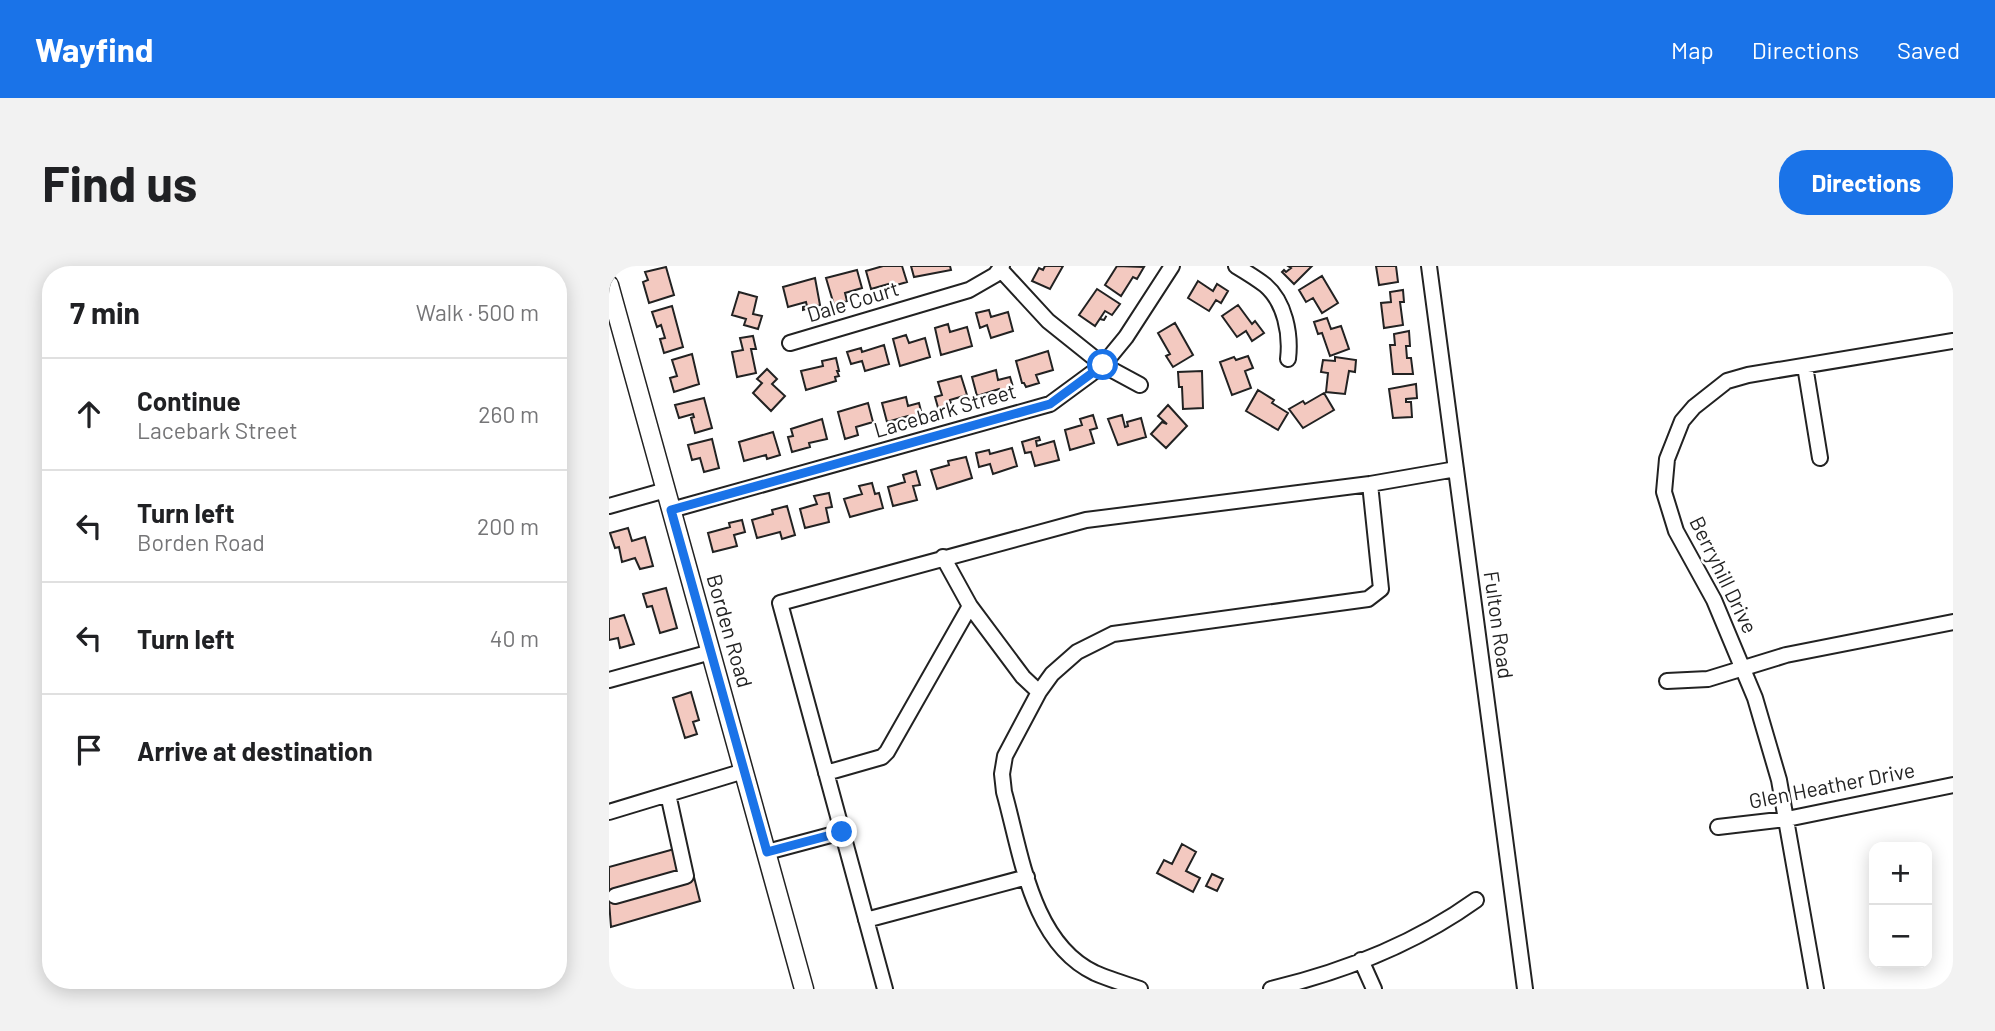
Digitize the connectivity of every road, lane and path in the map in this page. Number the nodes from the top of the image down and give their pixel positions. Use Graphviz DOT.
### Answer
graph roads {
  1 [pos="1172,266"];
  2 [pos="1236,266"];
  3 [pos="1429,266"];
  4 [pos="1001,267"];
  5 [pos="609,285"];
  6 [pos="1953,341"];
  7 [pos="790,343"];
  8 [pos="1288,359"];
  9 [pos="1103,365"];
  10 [pos="1805,366"];
  11 [pos="1140,385"];
  12 [pos="1820,458"];
  13 [pos="1456,469"];
  14 [pos="1370,484"];
  15 [pos="666,490"];
  16 [pos="609,506"];
  17 [pos="671,510"];
  18 [pos="943,557"];
  19 [pos="970,606"];
  20 [pos="1953,622"];
  21 [pos="711,652"];
  22 [pos="1744,668"];
  23 [pos="609,680"];
  24 [pos="1667,681"];
  25 [pos="1039,692"];
  26 [pos="744,771"];
  27 [pos="826,774"];
  28 [pos="1953,785"];
  29 [pos="668,794"];
  30 [pos="609,811"];
  31 [pos="1787,819"];
  32 [pos="1718,827"];
  33 [pos="842,832"];
  34 [pos="767,852"];
  35 [pos="1027,877"];
  36 [pos="615,896"];
  37 [pos="1476,900"];
  38 [pos="866,920"];
  39 [pos="1361,960"];
  40 [pos="804,989"];
  41 [pos="885,989"];
  42 [pos="1140,989"];
  43 [pos="1271,989"];
  44 [pos="1374,989"];
  45 [pos="1525,989"];
  46 [pos="1815,989"];
  1 -- 9 [label="street, Lacebark Street"];
  2 -- 8 [label="street"];
  3 -- 13 [label="street, Fulton Road"];
  4 -- 7 [label="street, Dale Court"];
  4 -- 9 [label="street"];
  5 -- 15 [label="main road, Borden Road"];
  6 -- 10 [label="street, Berryhill Drive"];
  9 -- 11 [label="street"];
  9 -- 17 [label="street, Lacebark Street"];
  10 -- 12 [label="street"];
  10 -- 22 [label="street, Berryhill Drive"];
  13 -- 14 [label="street"];
  13 -- 45 [label="street, Fulton Road"];
  14 -- 18 [label="street"];
  14 -- 25 [label="street"];
  15 -- 16 [label="street"];
  15 -- 17 [label="main road, Borden Road"];
  17 -- 21 [label="main road, Borden Road"];
  18 -- 19 [label="street"];
  18 -- 27 [label="street"];
  19 -- 25 [label="street"];
  19 -- 27 [label="street"];
  20 -- 22 [label="street"];
  21 -- 23 [label="street"];
  21 -- 26 [label="main road, Borden Road"];
  22 -- 24 [label="street"];
  22 -- 31 [label="street, Berryhill Drive"];
  25 -- 35 [label="street"];
  26 -- 29 [label="street"];
  26 -- 34 [label="main road, Borden Road"];
  27 -- 33 [label="street"];
  28 -- 31 [label="street, Glen Heather Drive"];
  29 -- 30 [label="street"];
  29 -- 36 [label="street"];
  31 -- 32 [label="street, Glen Heather Drive"];
  31 -- 46 [label="street, Berryhill Drive"];
  33 -- 34 [label="street"];
  33 -- 38 [label="street"];
  34 -- 40 [label="main road, Borden Road"];
  35 -- 38 [label="street"];
  35 -- 42 [label="street"];
  37 -- 39 [label="street"];
  38 -- 41 [label="street"];
  39 -- 43 [label="street"];
  39 -- 44 [label="street"];
}
